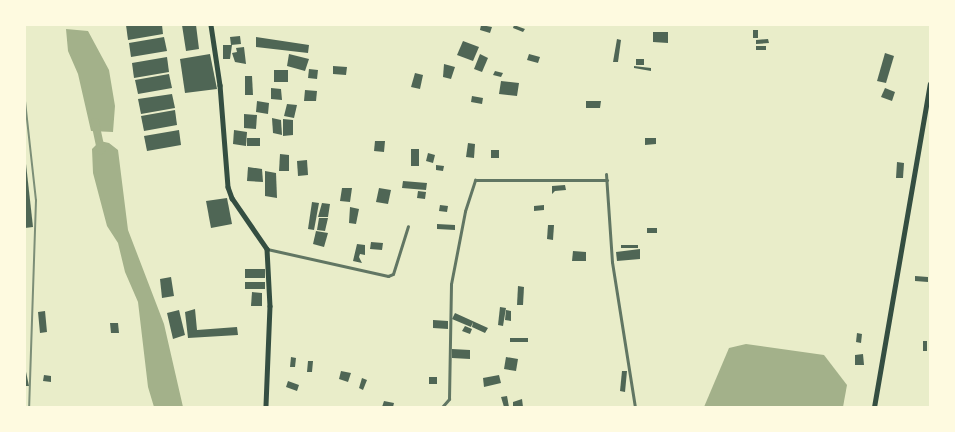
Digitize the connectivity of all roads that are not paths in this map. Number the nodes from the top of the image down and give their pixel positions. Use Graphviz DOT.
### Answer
graph roads {
  1 [pos="210,25"];
  2 [pos="930,84"];
  3 [pos="606,174"];
  4 [pos="607,180"];
  5 [pos="408,226"];
  6 [pos="267,248"];
  7 [pos="266,407"];
  8 [pos="442,407"];
  9 [pos="635,407"];
  10 [pos="874,407"];
  1 -- 6 [label="main road"];
  2 -- 10 [label="main road"];
  3 -- 4 [label="street"];
  4 -- 8 [label="street"];
  4 -- 9 [label="street"];
  5 -- 6 [label="street"];
  6 -- 7 [label="main road"];
}
